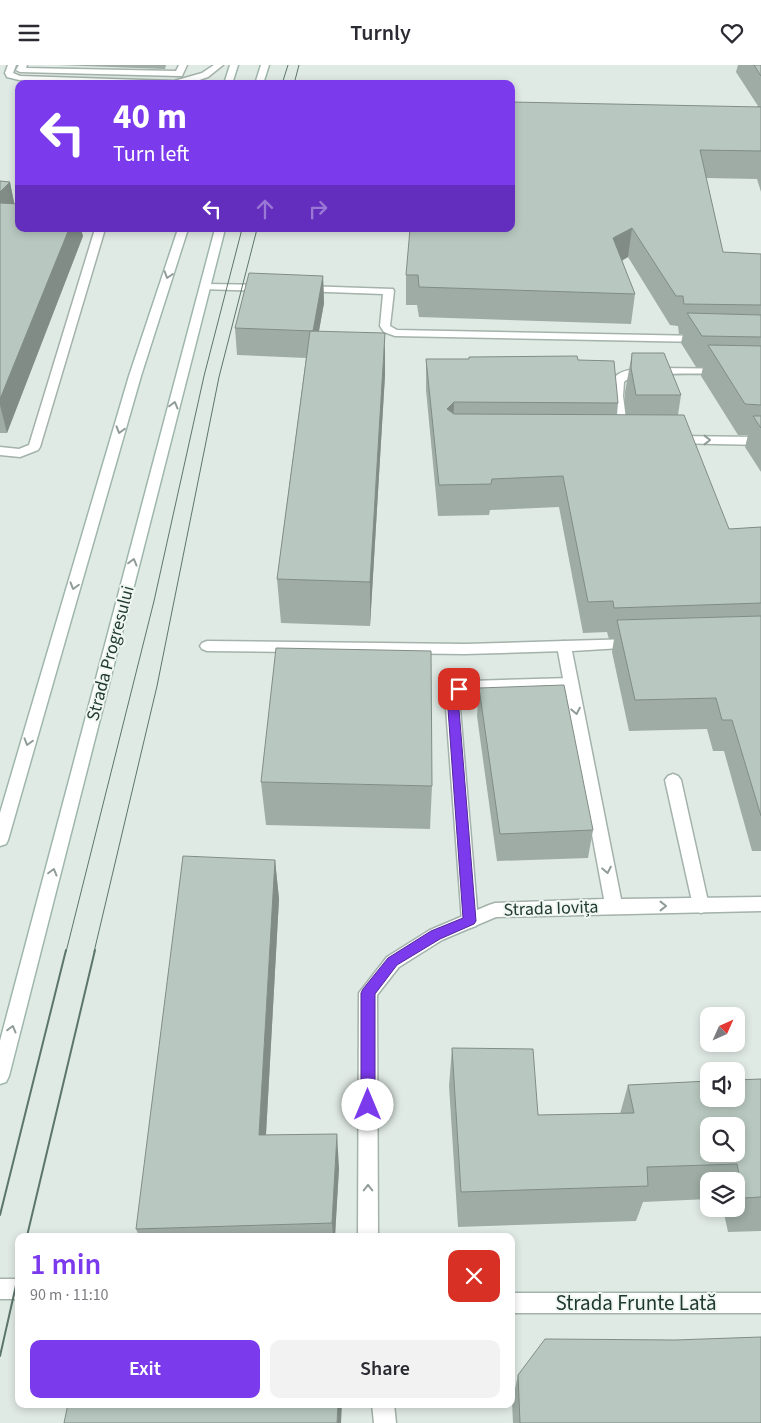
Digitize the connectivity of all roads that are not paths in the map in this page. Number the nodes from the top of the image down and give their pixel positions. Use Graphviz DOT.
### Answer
graph roads {
  1 [pos="12,65"];
  2 [pos="23,65"];
  3 [pos="183,65"];
  4 [pos="219,65"];
  5 [pos="234,65"];
  6 [pos="265,65"];
  7 [pos="84,80"];
  8 [pos="192,80"];
  9 [pos="229,80"];
  10 [pos="260,80"];
  11 [pos="99,232"];
  12 [pos="183,232"];
  13 [pos="219,232"];
  14 [pos="205,287"];
  15 [pos="712,339"];
  16 [pos="761,371"];
  17 [pos="623,440"];
  18 [pos="663,440"];
  19 [pos="761,441"];
  20 [pos="0,451"];
  21 [pos="643,643"];
  22 [pos="207,646"];
  23 [pos="564,646"];
  24 [pos="571,683"];
  25 [pos="673,780"];
  26 [pos="0,840"];
  27 [pos="761,903"];
  28 [pos="614,906"];
  29 [pos="701,906"];
  30 [pos="470,921"];
  31 [pos="0,1076"];
  32 [pos="368,1233"];
  33 [pos="0,1289"];
  34 [pos="15,1289"];
  35 [pos="515,1303"];
  36 [pos="761,1303"];
  37 [pos="383,1408"];
  38 [pos="385,1423"];
  1 -- 7 [label="main road"];
  2 -- 3 [label="main road"];
  4 -- 8 [label="main road"];
  5 -- 9 [label="main road"];
  6 -- 10 [label="main road"];
  11 -- 20 [label="main road"];
  12 -- 26 [label="main road, one-way"];
  13 -- 14 [label="main road, Strada Progresului"];
  14 -- 15 [label="main road"];
  31 -- 14 [label="main road, Strada Progresului, one-way"];
  16 -- 17 [label="main road"];
  18 -- 19 [label="main road, one-way"];
  21 -- 23 [label="main road"];
  22 -- 23 [label="main road"];
  23 -- 24 [label="main road"];
  24 -- 28 [label="main road, one-way"];
  24 -- 30 [label="main road"];
  25 -- 29 [label="main road"];
  27 -- 29 [label="main road, Strada Iovița"];
  28 -- 29 [label="main road, Strada Iovița, one-way"];
  28 -- 30 [label="main road, Strada Iovița"];
  32 -- 30 [label="main road, Strada Iovița, one-way"];
  33 -- 34 [label="main road"];
  35 -- 36 [label="main road, Strada Frunte Lată"];
  37 -- 38 [label="main road"];
}
